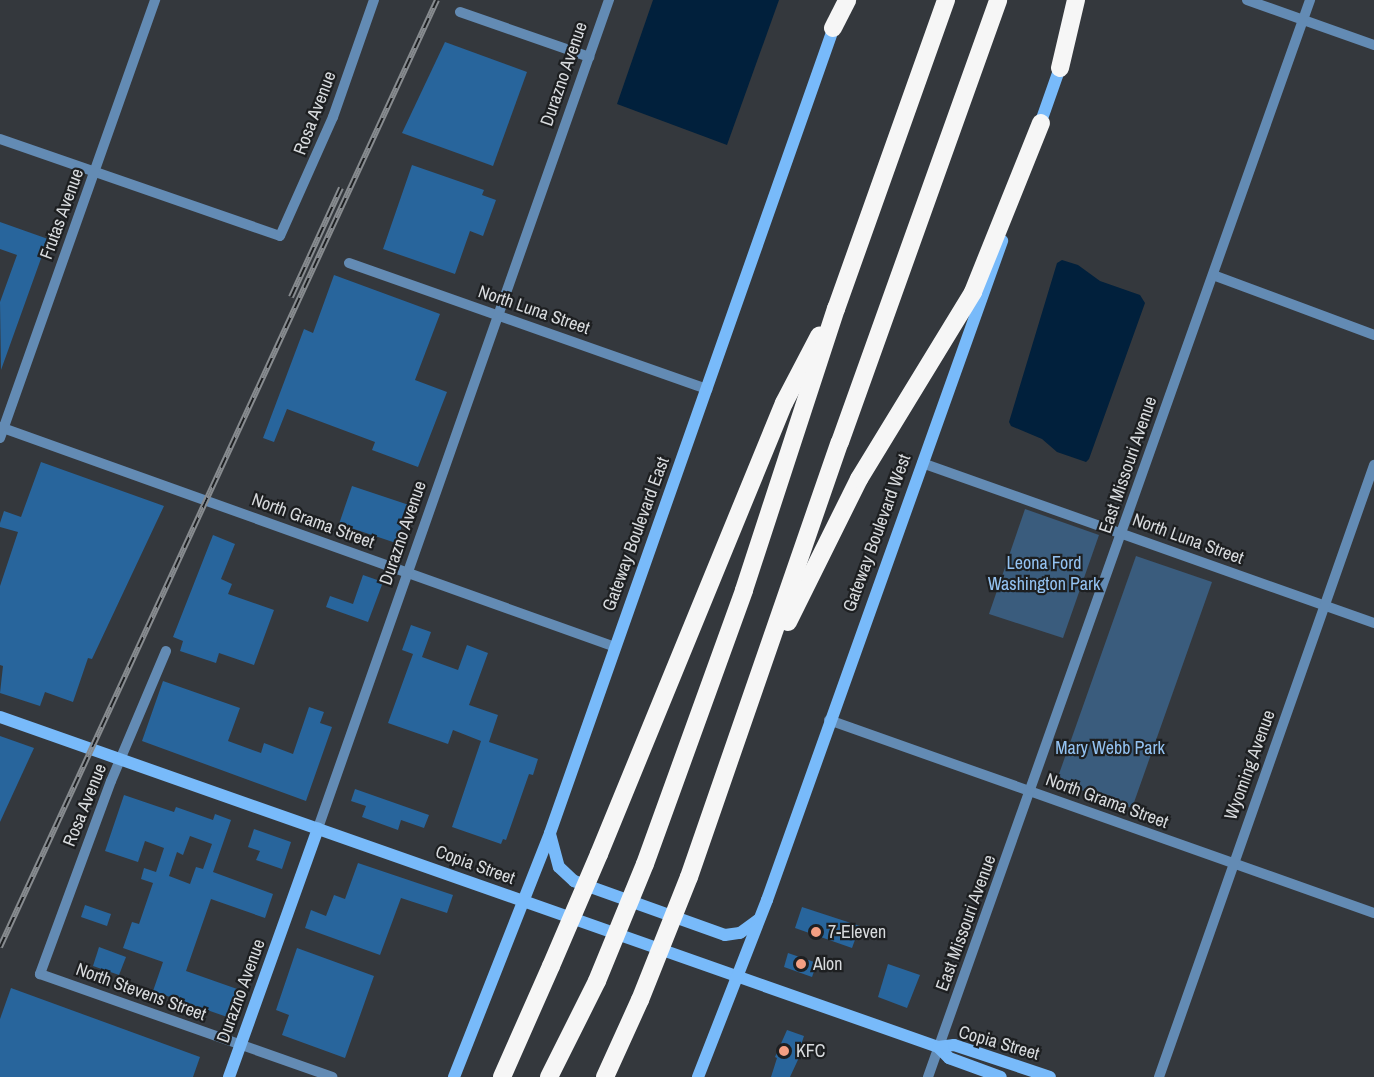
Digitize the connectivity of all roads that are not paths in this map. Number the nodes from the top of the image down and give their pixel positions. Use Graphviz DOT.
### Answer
graph roads {
  1 [pos="154,0"];
  2 [pos="374,0"];
  3 [pos="609,0"];
  4 [pos="845,0"];
  5 [pos="946,0"];
  6 [pos="998,0"];
  7 [pos="1076,0"];
  8 [pos="1084,0"];
  9 [pos="1247,0"];
  10 [pos="1310,0"];
  11 [pos="460,12"];
  12 [pos="1304,20"];
  13 [pos="833,28"];
  14 [pos="1374,45"];
  15 [pos="589,57"];
  16 [pos="1060,68"];
  17 [pos="1041,123"];
  18 [pos="0,139"];
  19 [pos="94,172"];
  20 [pos="349,263"];
  21 [pos="1213,275"];
  22 [pos="836,309"];
  23 [pos="499,315"];
  24 [pos="1374,335"];
  25 [pos="707,389"];
  26 [pos="1,431"];
  27 [pos="922,463"];
  28 [pos="1374,465"];
  29 [pos="1122,532"];
  30 [pos="408,572"];
  31 [pos="1324,606"];
  32 [pos="1374,623"];
  33 [pos="615,647"];
  34 [pos="166,651"];
  35 [pos="745,716"];
  36 [pos="0,717"];
  37 [pos="829,720"];
  38 [pos="121,759"];
  39 [pos="1031,791"];
  40 [pos="318,828"];
  41 [pos="550,833"];
  42 [pos="1234,863"];
  43 [pos="524,902"];
  44 [pos="1374,913"];
  45 [pos="759,920"];
  46 [pos="40,974"];
  47 [pos="737,976"];
  48 [pos="241,1045"];
  49 [pos="938,1047"];
  50 [pos="229,1077"];
  51 [pos="332,1077"];
  52 [pos="454,1077"];
  53 [pos="502,1077"];
  54 [pos="549,1077"];
  55 [pos="605,1077"];
  56 [pos="698,1077"];
  57 [pos="928,1077"];
  58 [pos="1001,1077"];
  59 [pos="1050,1077"];
  60 [pos="1158,1077"];
  1 -- 19 [label="street, Frutas Avenue"];
  2 -- 19 [label="street, Rosa Avenue"];
  3 -- 15 [label="street, Durazno Avenue"];
  4 -- 13 [label="highway"];
  5 -- 22 [label="highway"];
  6 -- 35 [label="highway"];
  7 -- 16 [label="highway"];
  8 -- 16 [label="main road, Gateway Boulevard West"];
  9 -- 12 [label="street"];
  10 -- 12 [label="street, East Missouri Avenue"];
  11 -- 15 [label="street"];
  12 -- 14 [label="street"];
  12 -- 21 [label="street, East Missouri Avenue"];
  13 -- 25 [label="main road, Gateway Boulevard East"];
  15 -- 23 [label="street, Durazno Avenue"];
  16 -- 17 [label="main road, Gateway Boulevard West"];
  17 -- 27 [label="main road, Gateway Boulevard West"];
  17 -- 35 [label="highway"];
  18 -- 19 [label="street"];
  19 -- 26 [label="street, Frutas Avenue"];
  20 -- 23 [label="street, North Luna Street"];
  21 -- 24 [label="street"];
  21 -- 29 [label="street, East Missouri Avenue"];
  22 -- 53 [label="highway, bridge"];
  22 -- 54 [label="highway, bridge"];
  23 -- 25 [label="street, North Luna Street"];
  23 -- 30 [label="street, Durazno Avenue"];
  25 -- 33 [label="main road, Gateway Boulevard East"];
  26 -- 30 [label="street, North Grama Street"];
  27 -- 29 [label="street, North Luna Street"];
  27 -- 37 [label="main road, Gateway Boulevard West"];
  28 -- 31 [label="street, Wyoming Avenue"];
  29 -- 31 [label="street, North Luna Street"];
  29 -- 39 [label="street, East Missouri Avenue"];
  30 -- 33 [label="street, North Grama Street"];
  30 -- 40 [label="street, Durazno Avenue"];
  31 -- 32 [label="street, North Luna Street"];
  31 -- 42 [label="street, Wyoming Avenue"];
  33 -- 41 [label="main road, Gateway Boulevard East"];
  34 -- 38 [label="street, Rosa Avenue"];
  35 -- 55 [label="highway, bridge"];
  36 -- 38 [label="main road, Copia Street"];
  37 -- 39 [label="street, North Grama Street"];
  37 -- 45 [label="main road, Gateway Boulevard West"];
  38 -- 40 [label="main road, Copia Street"];
  38 -- 46 [label="street, Rosa Avenue"];
  39 -- 42 [label="street, North Grama Street"];
  39 -- 49 [label="street, East Missouri Avenue"];
  40 -- 43 [label="main road, Copia Street"];
  40 -- 48 [label="main road, Durazno Avenue"];
  41 -- 43 [label="main road, Gateway Boulevard East"];
  41 -- 45 [label="main road"];
  42 -- 44 [label="street, North Grama Street"];
  42 -- 60 [label="street, Wyoming Avenue"];
  43 -- 47 [label="main road, Copia Street"];
  43 -- 52 [label="main road, Gateway Boulevard East"];
  45 -- 47 [label="main road, Gateway Boulevard West"];
  46 -- 48 [label="street, North Stevens Street"];
  47 -- 49 [label="main road, Copia Street"];
  47 -- 56 [label="main road, Gateway Boulevard West"];
  48 -- 50 [label="main road, Durazno Avenue"];
  48 -- 51 [label="street, North Stevens Street"];
  49 -- 57 [label="street, East Missouri Avenue"];
  49 -- 58 [label="main road, Copia Street"];
  49 -- 59 [label="main road, Copia Street"];
}
